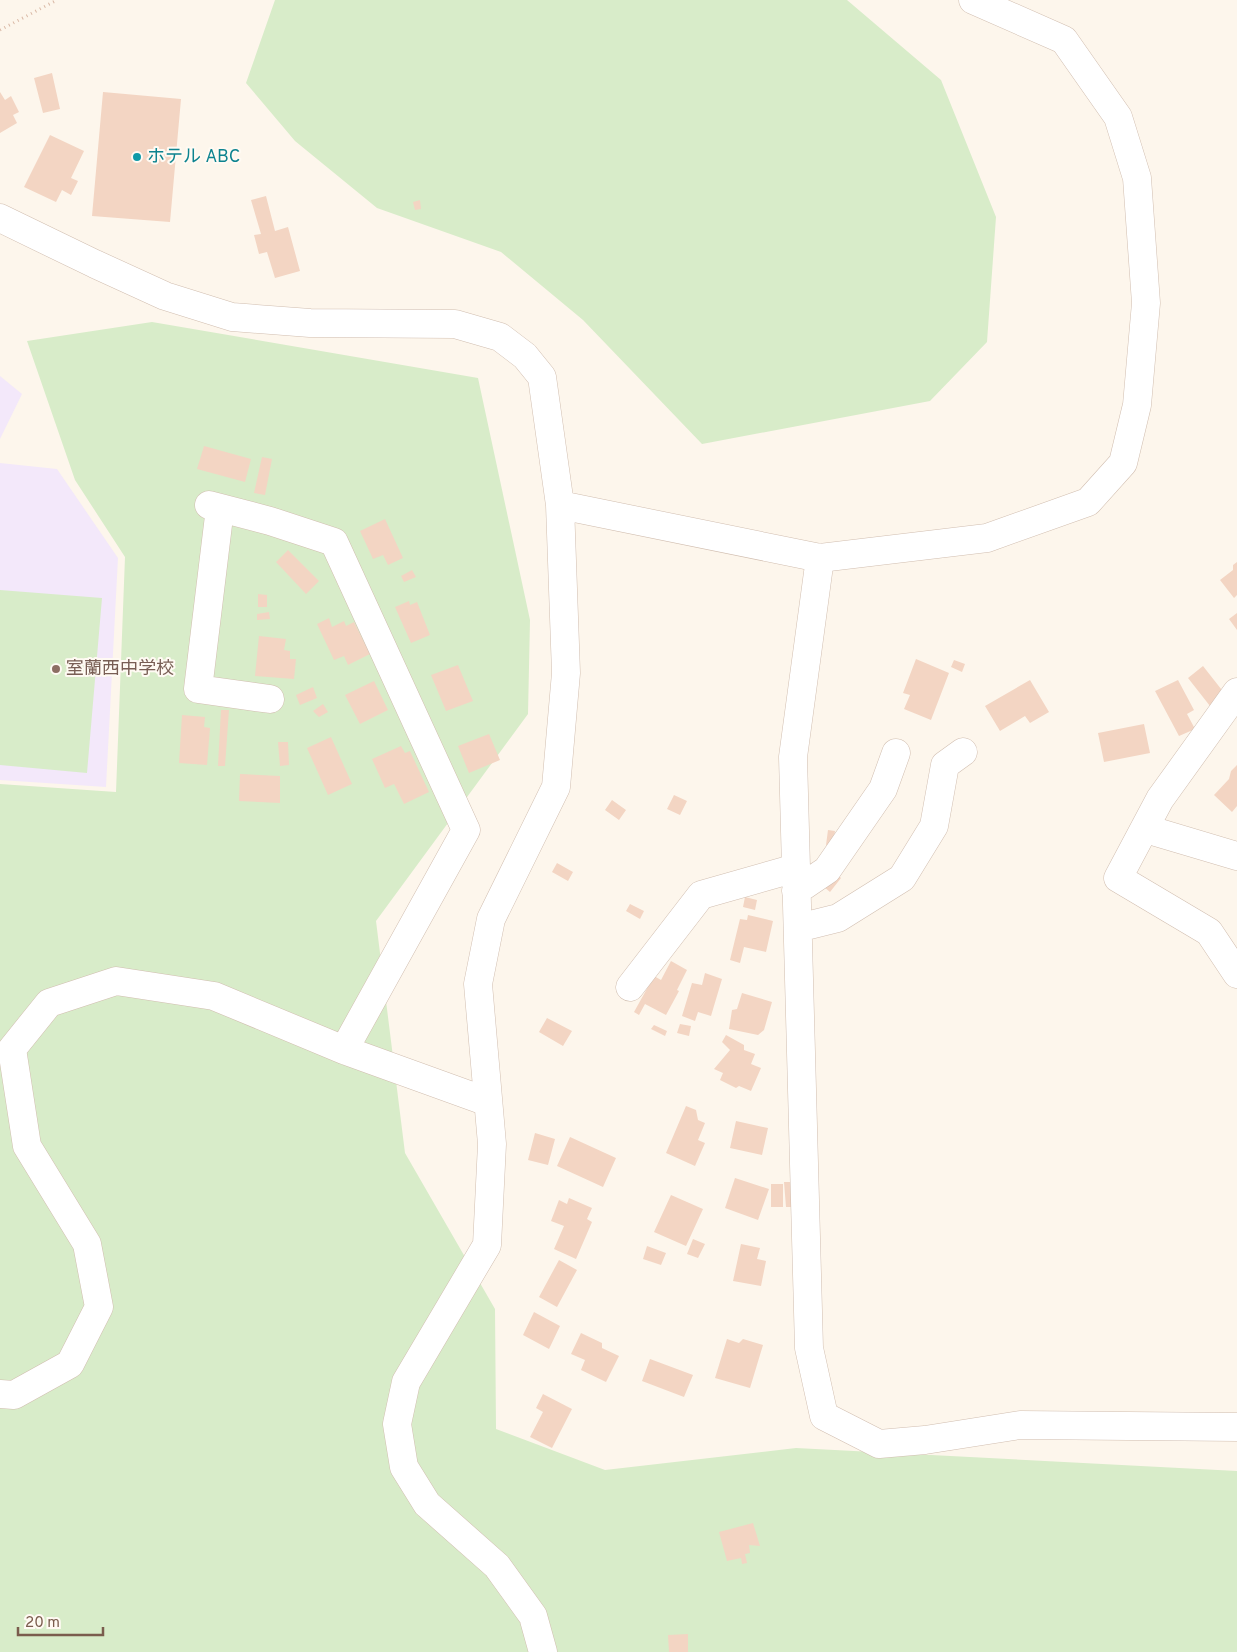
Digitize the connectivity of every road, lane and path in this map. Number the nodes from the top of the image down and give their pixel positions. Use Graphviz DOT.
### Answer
graph roads {
  1 [pos="57,0"];
  2 [pos="973,0"];
  3 [pos="0,30"];
  4 [pos="0,218"];
  5 [pos="560,505"];
  6 [pos="820,558"];
  7 [pos="1237,692"];
  8 [pos="270,700"];
  9 [pos="963,752"];
  10 [pos="896,753"];
  11 [pos="1146,828"];
  12 [pos="1237,856"];
  13 [pos="796,880"];
  14 [pos="798,928"];
  15 [pos="1237,974"];
  16 [pos="630,987"];
  17 [pos="344,1050"];
  18 [pos="488,1102"];
  19 [pos="0,1394"];
  20 [pos="1237,1427"];
  21 [pos="543,1652"];
  1 -- 3 [label="path"];
  2 -- 6 [label="street"];
  4 -- 5 [label="street"];
  5 -- 6 [label="street"];
  5 -- 18 [label="street"];
  6 -- 13 [label="street"];
  7 -- 11 [label="street"];
  8 -- 17 [label="street"];
  9 -- 14 [label="street"];
  10 -- 13 [label="street"];
  11 -- 12 [label="street"];
  11 -- 15 [label="street"];
  13 -- 14 [label="street"];
  13 -- 16 [label="street"];
  14 -- 20 [label="street"];
  17 -- 18 [label="street"];
  17 -- 19 [label="street"];
  18 -- 21 [label="street"];
}
